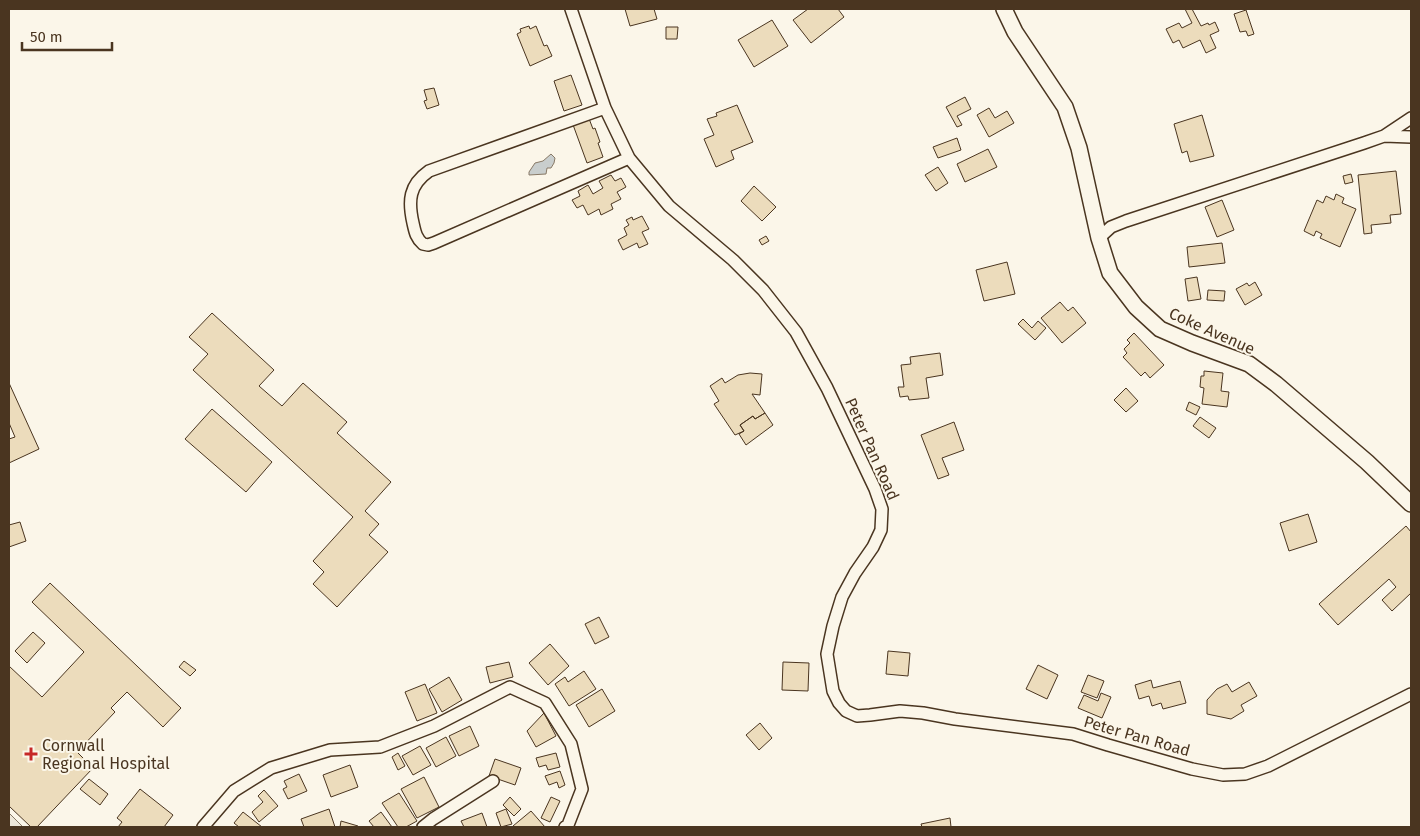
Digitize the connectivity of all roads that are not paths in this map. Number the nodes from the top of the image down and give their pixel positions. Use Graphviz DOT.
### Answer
graph roads {
  1 [pos="571,9"];
  2 [pos="1004,9"];
  3 [pos="605,108"];
  4 [pos="1411,118"];
  5 [pos="1384,136"];
  6 [pos="1411,137"];
  7 [pos="629,158"];
  8 [pos="1099,238"];
  9 [pos="1411,504"];
  10 [pos="1411,694"];
  11 [pos="493,781"];
  12 [pos="203,827"];
  13 [pos="423,827"];
  14 [pos="565,827"];
  1 -- 3 [label="street, Peter Pan Road"];
  2 -- 8 [label="street, Coke Avenue"];
  3 -- 7 [label="street, Peter Pan Road"];
  3 -- 7 [label="street"];
  4 -- 5 [label="street"];
  5 -- 6 [label="street"];
  5 -- 8 [label="street"];
  7 -- 10 [label="street, Peter Pan Road"];
  8 -- 9 [label="street, Coke Avenue"];
  11 -- 13 [label="street"];
  12 -- 14 [label="street"];
}
